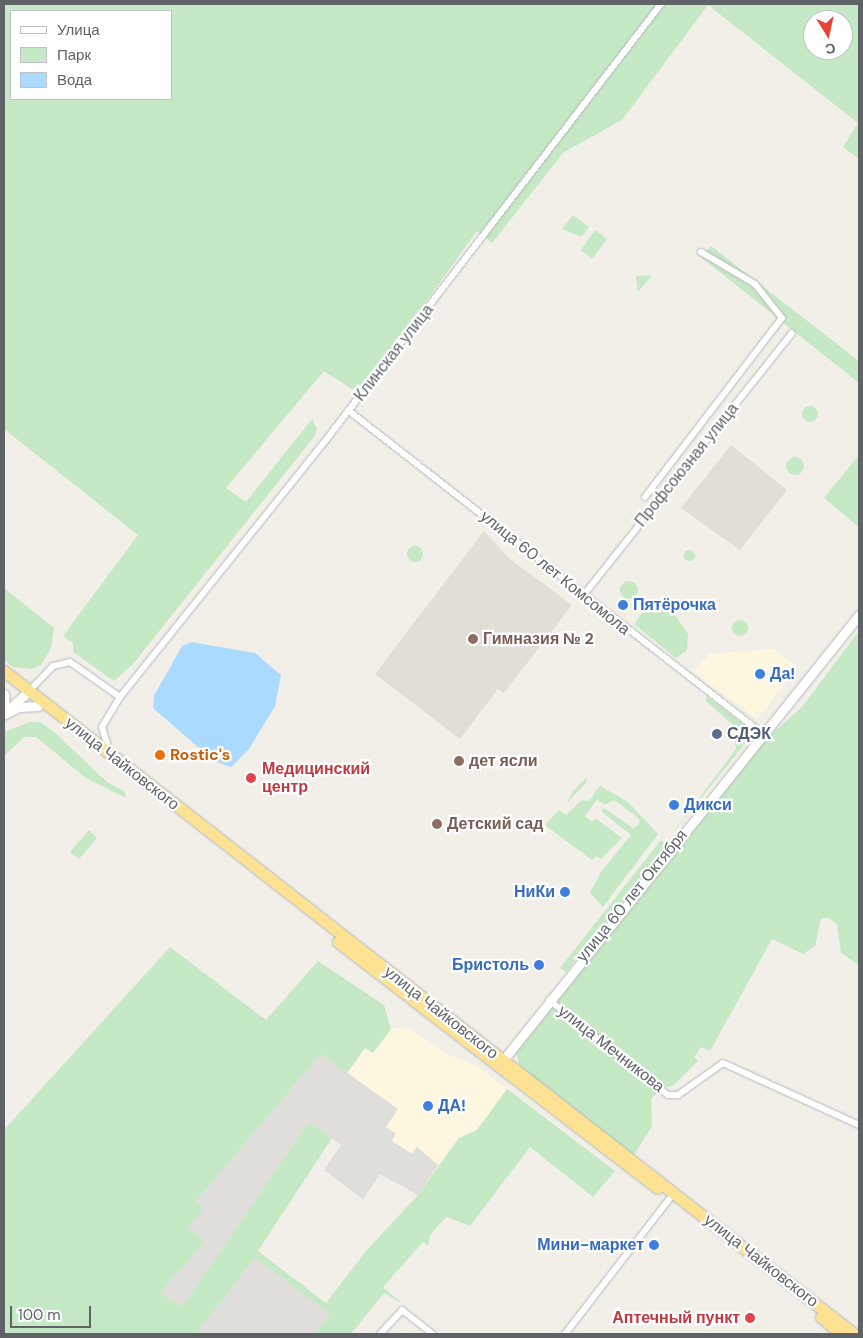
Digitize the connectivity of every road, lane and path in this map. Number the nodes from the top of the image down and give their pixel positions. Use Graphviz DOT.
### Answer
graph roads {
  1 [pos="661,4"];
  2 [pos="701,252"];
  3 [pos="792,333"];
  4 [pos="349,411"];
  5 [pos="645,497"];
  6 [pos="582,596"];
  7 [pos="859,616"];
  8 [pos="4,672"];
  9 [pos="4,680"];
  10 [pos="26,693"];
  11 [pos="4,694"];
  12 [pos="120,697"];
  13 [pos="38,706"];
  14 [pos="4,714"];
  15 [pos="762,734"];
  16 [pos="113,757"];
  17 [pos="549,1000"];
  18 [pos="499,1064"];
  19 [pos="859,1125"];
  20 [pos="670,1198"];
  21 [pos="380,1334"];
  22 [pos="433,1334"];
  23 [pos="565,1334"];
  24 [pos="841,1334"];
  25 [pos="854,1334"];
  1 -- 4 [label="street, Клинская улица"];
  2 -- 5 [label="street"];
  3 -- 6 [label="street, Профсоюзная улица"];
  4 -- 6 [label="street, улица 60 лет Комсомола"];
  4 -- 12 [label="street, Клинская улица"];
  6 -- 15 [label="street, улица 60 лет Комсомола"];
  7 -- 15 [label="street, улица 60 лет Октября"];
  8 -- 10 [label="highway"];
  9 -- 10 [label="highway"];
  10 -- 12 [label="street"];
  10 -- 13 [label="highway, улица Чайковского"];
  10 -- 14 [label="street"];
  10 -- 16 [label="highway, улица Чайковского"];
  11 -- 14 [label="street"];
  12 -- 16 [label="street, Клинская улица"];
  13 -- 14 [label="street"];
  13 -- 18 [label="highway, улица Чайковского"];
  15 -- 17 [label="street, улица 60 лет Октября"];
  16 -- 18 [label="highway, улица Чайковского"];
  17 -- 18 [label="street, улица 60 лет Октября"];
  17 -- 19 [label="street, улица Мечникова"];
  18 -- 20 [label="highway, улица Чайковского"];
  18 -- 25 [label="highway, улица Чайковского"];
  20 -- 23 [label="street"];
  20 -- 24 [label="highway, улица Чайковского"];
  21 -- 22 [label="street"];
}
